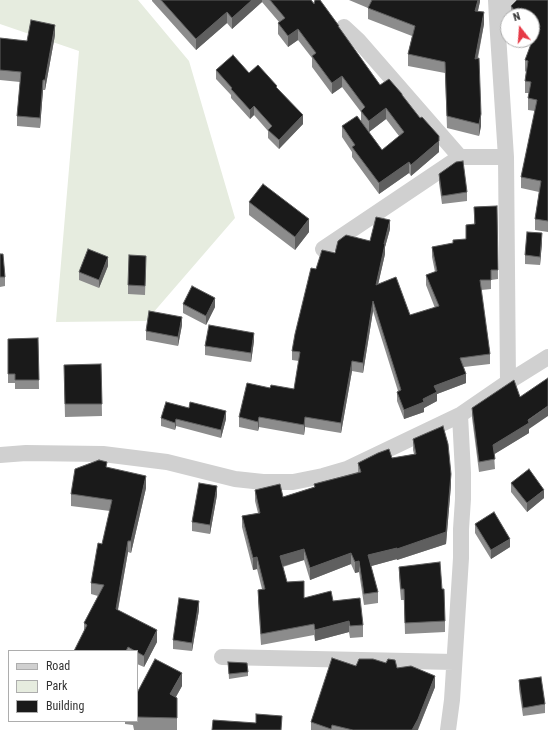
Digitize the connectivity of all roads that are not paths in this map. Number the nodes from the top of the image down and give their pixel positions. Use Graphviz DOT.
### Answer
graph roads {
  1 [pos="496,0"];
  2 [pos="513,0"];
  3 [pos="496,18"];
  4 [pos="344,27"];
  5 [pos="460,157"];
  6 [pos="506,157"];
  7 [pos="323,249"];
  8 [pos="548,357"];
  9 [pos="508,382"];
  10 [pos="460,415"];
  11 [pos="0,455"];
  12 [pos="222,657"];
  13 [pos="454,662"];
  14 [pos="448,730"];
  1 -- 3 [label="street"];
  2 -- 3 [label="street"];
  3 -- 6 [label="street"];
  4 -- 5 [label="street"];
  5 -- 6 [label="street"];
  5 -- 7 [label="street"];
  6 -- 9 [label="street"];
  8 -- 9 [label="street"];
  9 -- 10 [label="street"];
  10 -- 11 [label="street"];
  10 -- 13 [label="street"];
  12 -- 13 [label="street"];
  13 -- 14 [label="street"];
}
